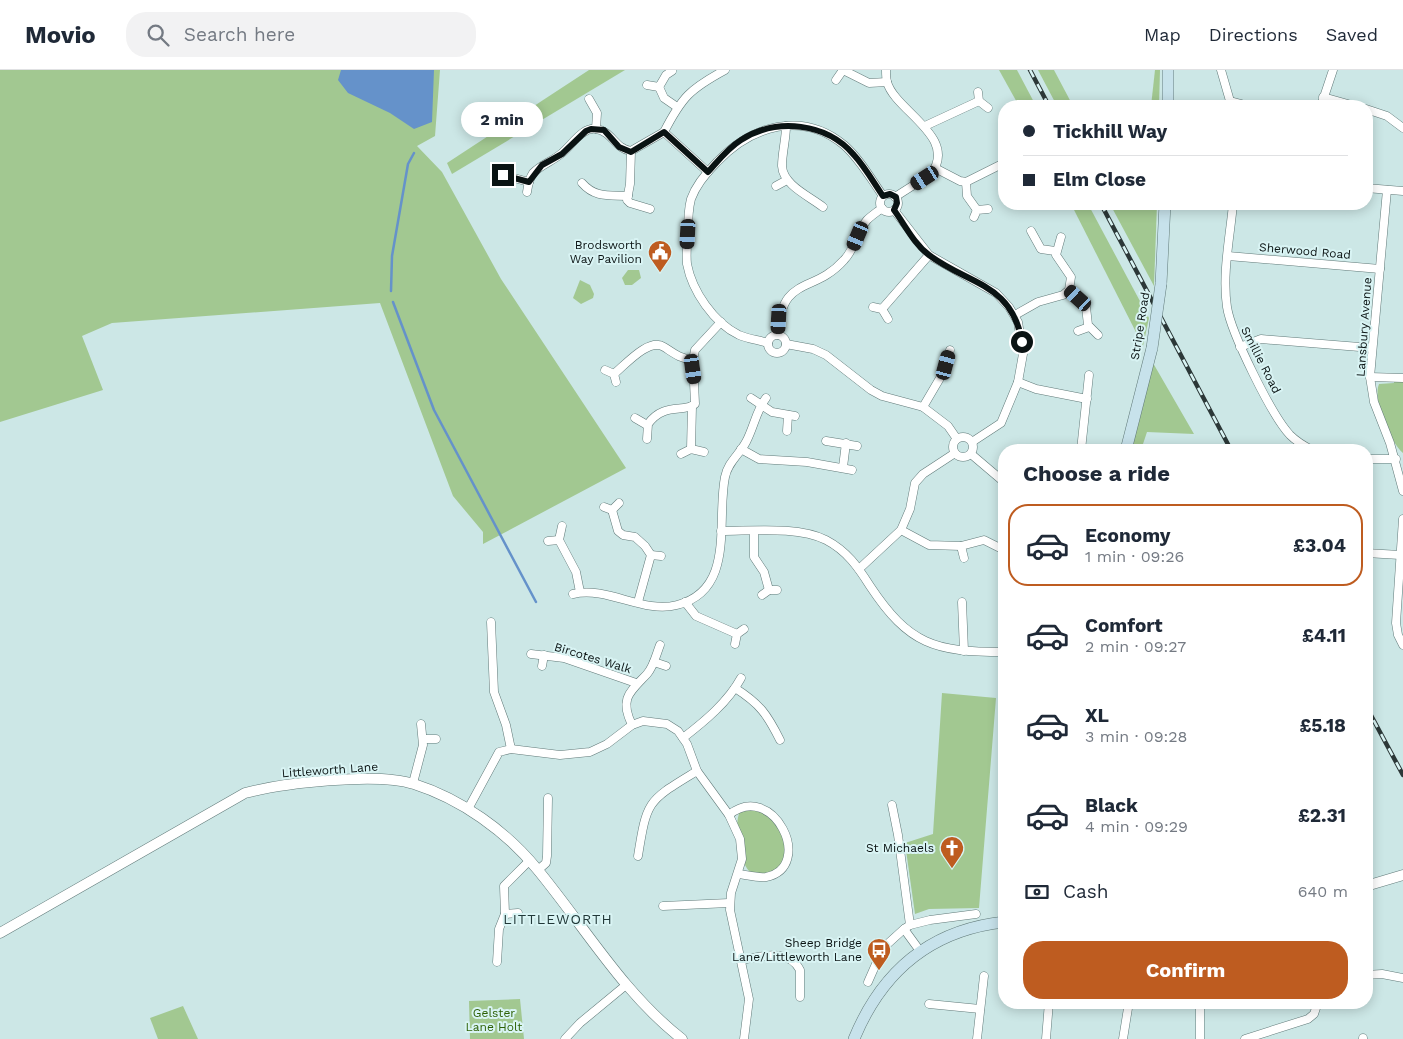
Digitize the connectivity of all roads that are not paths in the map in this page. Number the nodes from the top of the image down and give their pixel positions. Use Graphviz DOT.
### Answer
graph roads {
  1 [pos="725,70"];
  2 [pos="843,70"];
  3 [pos="886,70"];
  4 [pos="1168,70"];
  5 [pos="1221,70"];
  6 [pos="1333,70"];
  7 [pos="672,71"];
  8 [pos="836,80"];
  9 [pos="887,82"];
  10 [pos="647,85"];
  11 [pos="658,87"];
  12 [pos="978,92"];
  13 [pos="1323,97"];
  14 [pos="589,99"];
  15 [pos="1168,100"];
  16 [pos="1230,100"];
  17 [pos="1322,100"];
  18 [pos="1334,100"];
  19 [pos="979,101"];
  20 [pos="677,107"];
  21 [pos="988,108"];
  22 [pos="1373,111"];
  23 [pos="786,126"];
  24 [pos="925,126"];
  25 [pos="1403,128"];
  26 [pos="596,129"];
  27 [pos="664,132"];
  28 [pos="631,152"];
  29 [pos="998,166"];
  30 [pos="935,168"];
  31 [pos="708,172"];
  32 [pos="503,175"];
  33 [pos="787,180"];
  34 [pos="529,182"];
  35 [pos="966,182"];
  36 [pos="582,183"];
  37 [pos="776,186"];
  38 [pos="1373,189"];
  39 [pos="1387,190"];
  40 [pos="1403,191"];
  41 [pos="527,192"];
  42 [pos="628,196"];
  43 [pos="883,196"];
  44 [pos="896,197"];
  45 [pos="823,207"];
  46 [pos="882,208"];
  47 [pos="650,209"];
  48 [pos="988,209"];
  49 [pos="894,210"];
  50 [pos="1165,210"];
  51 [pos="1232,210"];
  52 [pos="1030,231"];
  53 [pos="1061,237"];
  54 [pos="1055,251"];
  55 [pos="929,255"];
  56 [pos="1228,256"];
  57 [pos="1380,268"];
  58 [pos="1069,290"];
  59 [pos="872,307"];
  60 [pos="882,309"];
  61 [pos="1015,315"];
  62 [pos="888,319"];
  63 [pos="720,322"];
  64 [pos="1089,327"];
  65 [pos="1078,331"];
  66 [pos="778,335"];
  67 [pos="1098,335"];
  68 [pos="768,343"];
  69 [pos="786,344"];
  70 [pos="1240,347"];
  71 [pos="1372,348"];
  72 [pos="950,350"];
  73 [pos="693,360"];
  74 [pos="605,370"];
  75 [pos="1089,375"];
  76 [pos="1370,377"];
  77 [pos="1403,378"];
  78 [pos="1018,382"];
  79 [pos="751,398"];
  80 [pos="766,398"];
  81 [pos="1087,399"];
  82 [pos="761,405"];
  83 [pos="692,406"];
  84 [pos="923,407"];
  85 [pos="635,418"];
  86 [pos="648,425"];
  87 [pos="787,431"];
  88 [pos="647,439"];
  89 [pos="957,439"];
  90 [pos="826,441"];
  91 [pos="972,442"];
  92 [pos="846,443"];
  93 [pos="1081,444"];
  94 [pos="1128,444"];
  95 [pos="1302,444"];
  96 [pos="857,446"];
  97 [pos="691,449"];
  98 [pos="741,449"];
  99 [pos="704,452"];
  100 [pos="955,453"];
  101 [pos="681,454"];
  102 [pos="971,454"];
  103 [pos="1373,460"];
  104 [pos="1399,462"];
  105 [pos="844,468"];
  106 [pos="852,470"];
  107 [pos="998,477"];
  108 [pos="1403,491"];
  109 [pos="619,504"];
  110 [pos="1403,519"];
  111 [pos="562,526"];
  112 [pos="901,530"];
  113 [pos="721,531"];
  114 [pos="754,531"];
  115 [pos="559,540"];
  116 [pos="548,542"];
  117 [pos="961,546"];
  118 [pos="998,547"];
  119 [pos="1373,553"];
  120 [pos="651,555"];
  121 [pos="1400,555"];
  122 [pos="661,556"];
  123 [pos="964,558"];
  124 [pos="859,568"];
  125 [pos="1401,574"];
  126 [pos="762,596"];
  127 [pos="638,602"];
  128 [pos="685,602"];
  129 [pos="962,602"];
  130 [pos="491,622"];
  131 [pos="735,644"];
  132 [pos="660,645"];
  133 [pos="1403,645"];
  134 [pos="964,651"];
  135 [pos="998,652"];
  136 [pos="492,654"];
  137 [pos="503,654"];
  138 [pos="530,654"];
  139 [pos="544,655"];
  140 [pos="654,662"];
  141 [pos="542,666"];
  142 [pos="666,666"];
  143 [pos="741,678"];
  144 [pos="636,683"];
  145 [pos="735,688"];
  146 [pos="421,724"];
  147 [pos="632,725"];
  148 [pos="775,731"];
  149 [pos="766,734"];
  150 [pos="683,738"];
  151 [pos="423,739"];
  152 [pos="436,739"];
  153 [pos="780,740"];
  154 [pos="511,749"];
  155 [pos="697,771"];
  156 [pos="413,783"];
  157 [pos="548,798"];
  158 [pos="892,805"];
  159 [pos="468,808"];
  160 [pos="728,815"];
  161 [pos="638,856"];
  162 [pos="530,860"];
  163 [pos="538,870"];
  164 [pos="738,874"];
  165 [pos="1403,875"];
  166 [pos="1373,884"];
  167 [pos="729,903"];
  168 [pos="664,906"];
  169 [pos="518,913"];
  170 [pos="505,914"];
  171 [pos="976,914"];
  172 [pos="998,923"];
  173 [pos="907,927"];
  174 [pos="0,933"];
  175 [pos="920,951"];
  176 [pos="742,960"];
  177 [pos="497,962"];
  178 [pos="1373,975"];
  179 [pos="984,976"];
  180 [pos="1403,978"];
  181 [pos="868,982"];
  182 [pos="626,985"];
  183 [pos="791,989"];
  184 [pos="929,1004"];
  185 [pos="980,1009"];
  186 [pos="1048,1009"];
  187 [pos="1128,1009"];
  188 [pos="1200,1009"];
  189 [pos="1316,1009"];
  190 [pos="565,1039"];
  191 [pos="682,1039"];
  192 [pos="744,1039"];
  193 [pos="854,1039"];
  194 [pos="977,1039"];
  195 [pos="1046,1039"];
  196 [pos="1123,1039"];
  197 [pos="1200,1039"];
  198 [pos="1245,1039"];
  1 -- 20 [label="street"];
  2 -- 8 [label="street"];
  2 -- 9 [label="street"];
  3 -- 9 [label="street"];
  4 -- 15 [label="main road"];
  5 -- 16 [label="street"];
  6 -- 13 [label="street"];
  7 -- 11 [label="street"];
  9 -- 24 [label="street"];
  10 -- 11 [label="street"];
  11 -- 20 [label="street"];
  12 -- 19 [label="street"];
  13 -- 17 [label="street"];
  13 -- 18 [label="street"];
  14 -- 26 [label="street"];
  19 -- 21 [label="street"];
  19 -- 24 [label="street"];
  20 -- 27 [label="street"];
  22 -- 25 [label="street"];
  23 -- 31 [label="street"];
  23 -- 33 [label="street"];
  23 -- 43 [label="street"];
  24 -- 30 [label="street"];
  26 -- 28 [label="street"];
  26 -- 34 [label="street"];
  27 -- 28 [label="street"];
  27 -- 31 [label="street"];
  28 -- 42 [label="street"];
  29 -- 35 [label="street"];
  30 -- 35 [label="street"];
  30 -- 44 [label="street"];
  31 -- 63 [label="street"];
  32 -- 34 [label="street"];
  33 -- 37 [label="street"];
  33 -- 45 [label="street"];
  34 -- 41 [label="street"];
  35 -- 48 [label="street"];
  36 -- 42 [label="street"];
  38 -- 39 [label="street"];
  39 -- 40 [label="street"];
  39 -- 57 [label="street, Lansbury Avenue"];
  42 -- 47 [label="street"];
  43 -- 44 [label="street"];
  43 -- 46 [label="street"];
  44 -- 49 [label="street"];
  46 -- 49 [label="street"];
  46 -- 66 [label="street"];
  49 -- 55 [label="street"];
  50 -- 94 [label="main road, Stripe Road, bridge"];
  51 -- 56 [label="street, Smillie Road"];
  52 -- 54 [label="street"];
  53 -- 54 [label="street"];
  54 -- 58 [label="street"];
  55 -- 60 [label="street"];
  55 -- 61 [label="street"];
  56 -- 57 [label="street, Sherwood Road"];
  56 -- 70 [label="street, Smillie Road"];
  57 -- 71 [label="street, Lansbury Avenue"];
  58 -- 61 [label="street"];
  58 -- 64 [label="street"];
  59 -- 60 [label="street"];
  60 -- 62 [label="street"];
  61 -- 78 [label="street"];
  63 -- 68 [label="street"];
  63 -- 73 [label="street"];
  64 -- 65 [label="street"];
  64 -- 67 [label="street"];
  66 -- 68 [label="street"];
  66 -- 69 [label="street"];
  68 -- 69 [label="street"];
  69 -- 84 [label="street"];
  70 -- 71 [label="street"];
  70 -- 95 [label="street, Smillie Road"];
  71 -- 76 [label="street, Lansbury Avenue"];
  72 -- 84 [label="street"];
  73 -- 74 [label="street"];
  73 -- 83 [label="street"];
  75 -- 81 [label="street"];
  76 -- 77 [label="street"];
  76 -- 104 [label="street, Lansbury Avenue"];
  78 -- 81 [label="street"];
  78 -- 91 [label="street"];
  79 -- 82 [label="street"];
  80 -- 82 [label="street"];
  81 -- 93 [label="street"];
  82 -- 87 [label="street"];
  82 -- 98 [label="street"];
  83 -- 86 [label="street"];
  83 -- 97 [label="street"];
  84 -- 89 [label="street"];
  85 -- 86 [label="street"];
  86 -- 88 [label="street"];
  89 -- 91 [label="street"];
  89 -- 100 [label="street"];
  90 -- 92 [label="street"];
  91 -- 102 [label="street"];
  92 -- 96 [label="street"];
  92 -- 105 [label="street"];
  97 -- 99 [label="street"];
  97 -- 101 [label="street"];
  98 -- 105 [label="street"];
  98 -- 113 [label="street"];
  100 -- 102 [label="street"];
  100 -- 112 [label="street"];
  102 -- 107 [label="street"];
  103 -- 104 [label="street"];
  104 -- 108 [label="street, Lansbury Avenue"];
  105 -- 106 [label="street"];
  109 -- 120 [label="street"];
  110 -- 121 [label="street"];
  111 -- 115 [label="street"];
  112 -- 117 [label="street"];
  112 -- 124 [label="street"];
  113 -- 114 [label="street"];
  113 -- 128 [label="street"];
  114 -- 124 [label="street"];
  114 -- 126 [label="street"];
  115 -- 116 [label="street"];
  115 -- 127 [label="street"];
  117 -- 118 [label="street"];
  117 -- 123 [label="street"];
  119 -- 121 [label="street"];
  120 -- 122 [label="street"];
  120 -- 127 [label="street"];
  121 -- 125 [label="street"];
  124 -- 134 [label="street"];
  125 -- 133 [label="street"];
  127 -- 128 [label="street"];
  128 -- 131 [label="street"];
  129 -- 134 [label="street"];
  130 -- 136 [label="street"];
  132 -- 140 [label="street"];
  134 -- 135 [label="street"];
  136 -- 137 [label="street"];
  136 -- 154 [label="street"];
  138 -- 139 [label="street, Bircotes Walk"];
  139 -- 141 [label="street, Bircotes Walk"];
  139 -- 144 [label="street, Bircotes Walk"];
  140 -- 142 [label="street"];
  140 -- 144 [label="street"];
  143 -- 145 [label="street"];
  144 -- 147 [label="street"];
  145 -- 148 [label="street"];
  145 -- 150 [label="street"];
  146 -- 151 [label="street"];
  147 -- 150 [label="street"];
  147 -- 154 [label="street"];
  148 -- 149 [label="street"];
  148 -- 153 [label="street"];
  150 -- 155 [label="street"];
  151 -- 152 [label="street"];
  151 -- 156 [label="street"];
  154 -- 159 [label="street"];
  155 -- 160 [label="street"];
  155 -- 161 [label="street"];
  156 -- 159 [label="street, Littleworth Lane"];
  156 -- 174 [label="street, Littleworth Lane"];
  157 -- 163 [label="street"];
  158 -- 173 [label="street"];
  159 -- 162 [label="street, Littleworth Lane"];
  160 -- 164 [label="street"];
  160 -- 164 [label="street"];
  162 -- 163 [label="street, Littleworth Lane"];
  162 -- 170 [label="street"];
  163 -- 182 [label="street, Littleworth Lane"];
  164 -- 167 [label="street"];
  165 -- 166 [label="street"];
  167 -- 168 [label="street"];
  167 -- 176 [label="street"];
  169 -- 170 [label="street"];
  170 -- 177 [label="street"];
  171 -- 173 [label="street"];
  172 -- 175 [label="main road"];
  173 -- 175 [label="street"];
  173 -- 181 [label="street"];
  175 -- 193 [label="main road"];
  176 -- 183 [label="street"];
  176 -- 192 [label="street"];
  178 -- 180 [label="street"];
  179 -- 185 [label="street"];
  182 -- 190 [label="street"];
  182 -- 191 [label="street, Littleworth Lane"];
  184 -- 185 [label="street"];
  185 -- 194 [label="street"];
  186 -- 195 [label="street"];
  187 -- 196 [label="street"];
  188 -- 197 [label="street"];
  189 -- 198 [label="street"];
}
